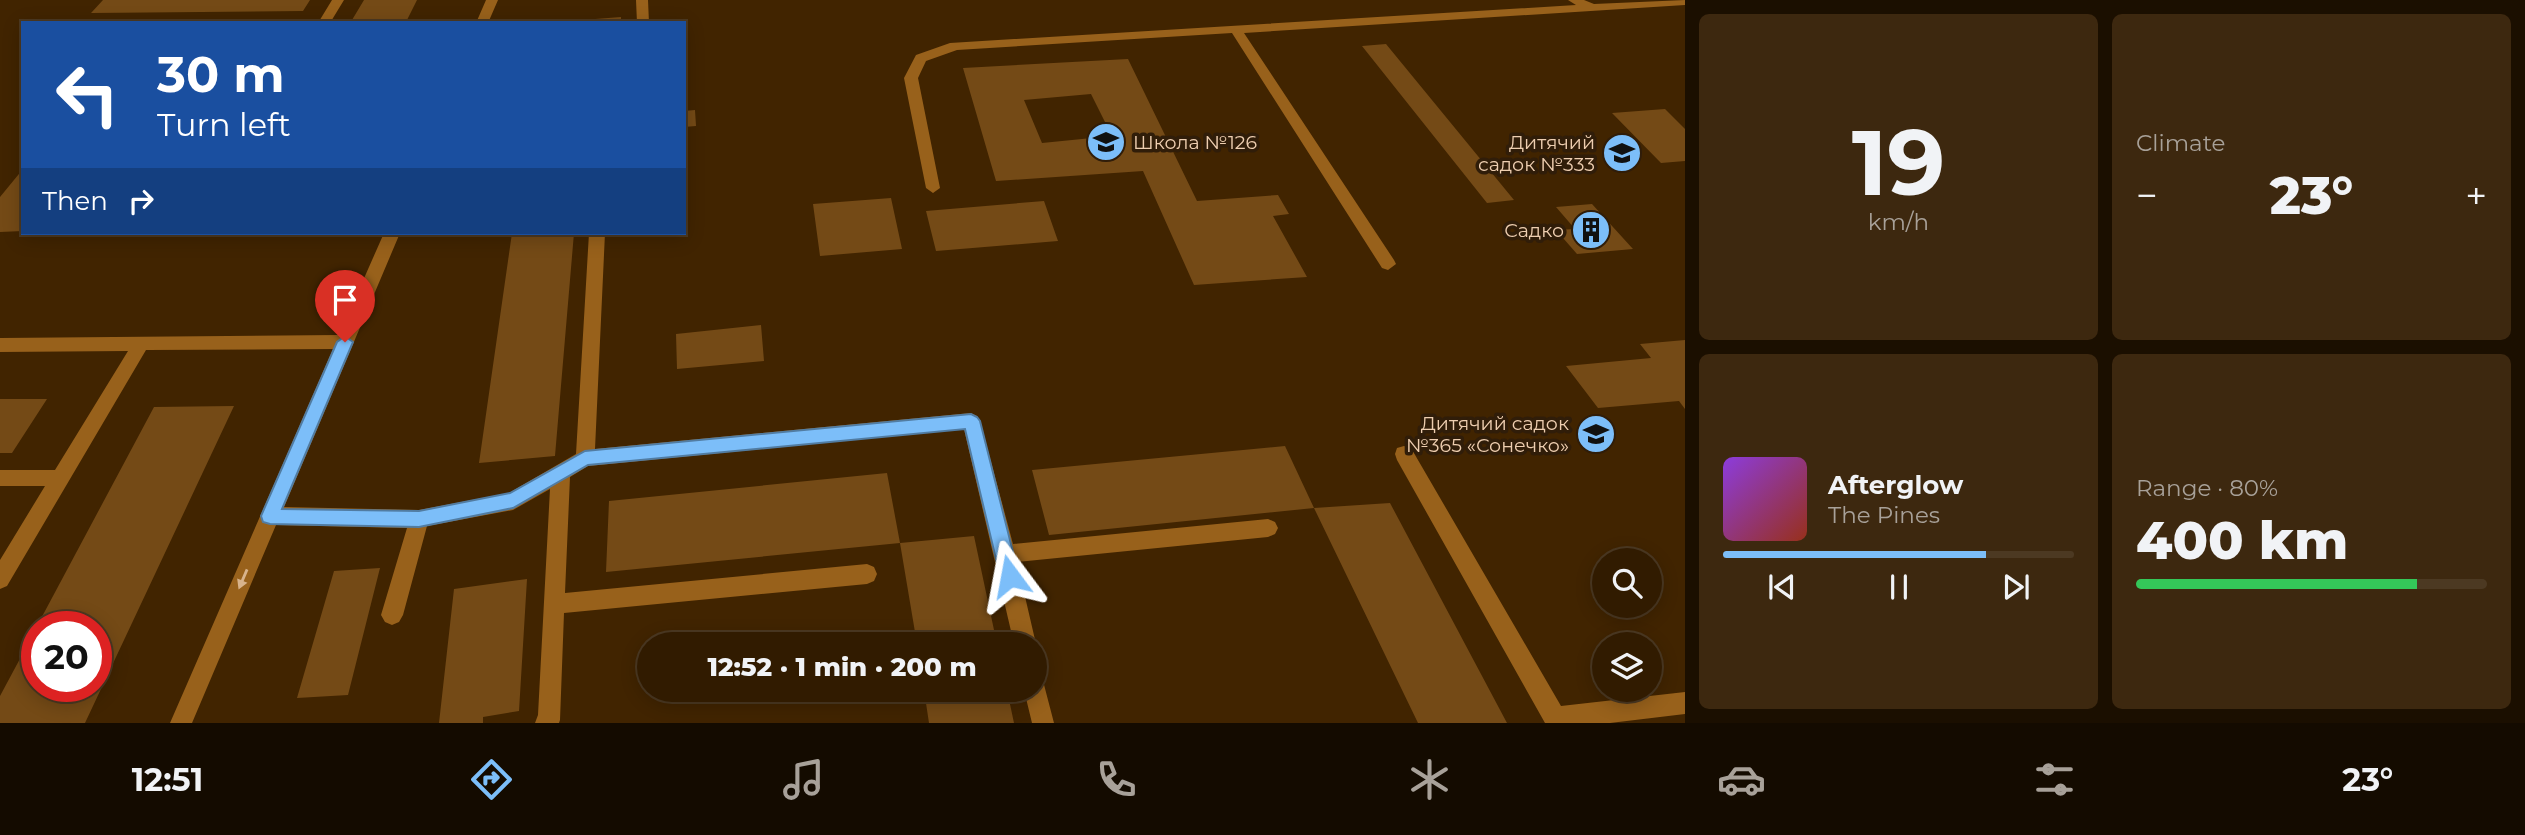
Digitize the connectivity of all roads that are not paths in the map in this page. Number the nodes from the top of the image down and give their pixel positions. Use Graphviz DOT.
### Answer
graph roads {
  1 [pos="338,0"];
  2 [pos="492,0"];
  3 [pos="642,0"];
  4 [pos="1574,0"];
  5 [pos="1685,1"];
  6 [pos="1592,8"];
  7 [pos="325,21"];
  8 [pos="483,21"];
  9 [pos="643,21"];
  10 [pos="1236,30"];
  11 [pos="933,188"];
  12 [pos="391,235"];
  13 [pos="597,235"];
  14 [pos="1388,264"];
  15 [pos="345,342"];
  16 [pos="141,344"];
  17 [pos="0,345"];
  18 [pos="1404,454"];
  19 [pos="585,458"];
  20 [pos="561,472"];
  21 [pos="0,478"];
  22 [pos="60,478"];
  23 [pos="270,516"];
  24 [pos="419,519"];
  25 [pos="1268,528"];
  26 [pos="1004,554"];
  27 [pos="867,575"];
  28 [pos="0,579"];
  29 [pos="554,604"];
  30 [pos="392,615"];
  31 [pos="1022,632"];
  32 [pos="1038,702"];
  33 [pos="1685,703"];
  34 [pos="181,723"];
  35 [pos="546,723"];
  36 [pos="1043,723"];
  1 -- 7 [label="street"];
  2 -- 8 [label="street"];
  3 -- 9 [label="street"];
  4 -- 6 [label="street"];
  5 -- 6 [label="street"];
  6 -- 10 [label="street"];
  10 -- 11 [label="street"];
  10 -- 14 [label="street"];
  12 -- 15 [label="street"];
  13 -- 19 [label="street"];
  15 -- 16 [label="street"];
  15 -- 23 [label="street"];
  16 -- 17 [label="street"];
  16 -- 22 [label="street"];
  18 -- 33 [label="street"];
  19 -- 20 [label="street"];
  19 -- 26 [label="street"];
  20 -- 24 [label="street"];
  20 -- 29 [label="street"];
  21 -- 22 [label="street"];
  22 -- 28 [label="street"];
  23 -- 24 [label="street"];
  23 -- 34 [label="street, one-way"];
  24 -- 30 [label="street"];
  25 -- 26 [label="street"];
  26 -- 31 [label="street"];
  27 -- 29 [label="street"];
  29 -- 35 [label="street"];
  32 -- 36 [label="street"];
}
